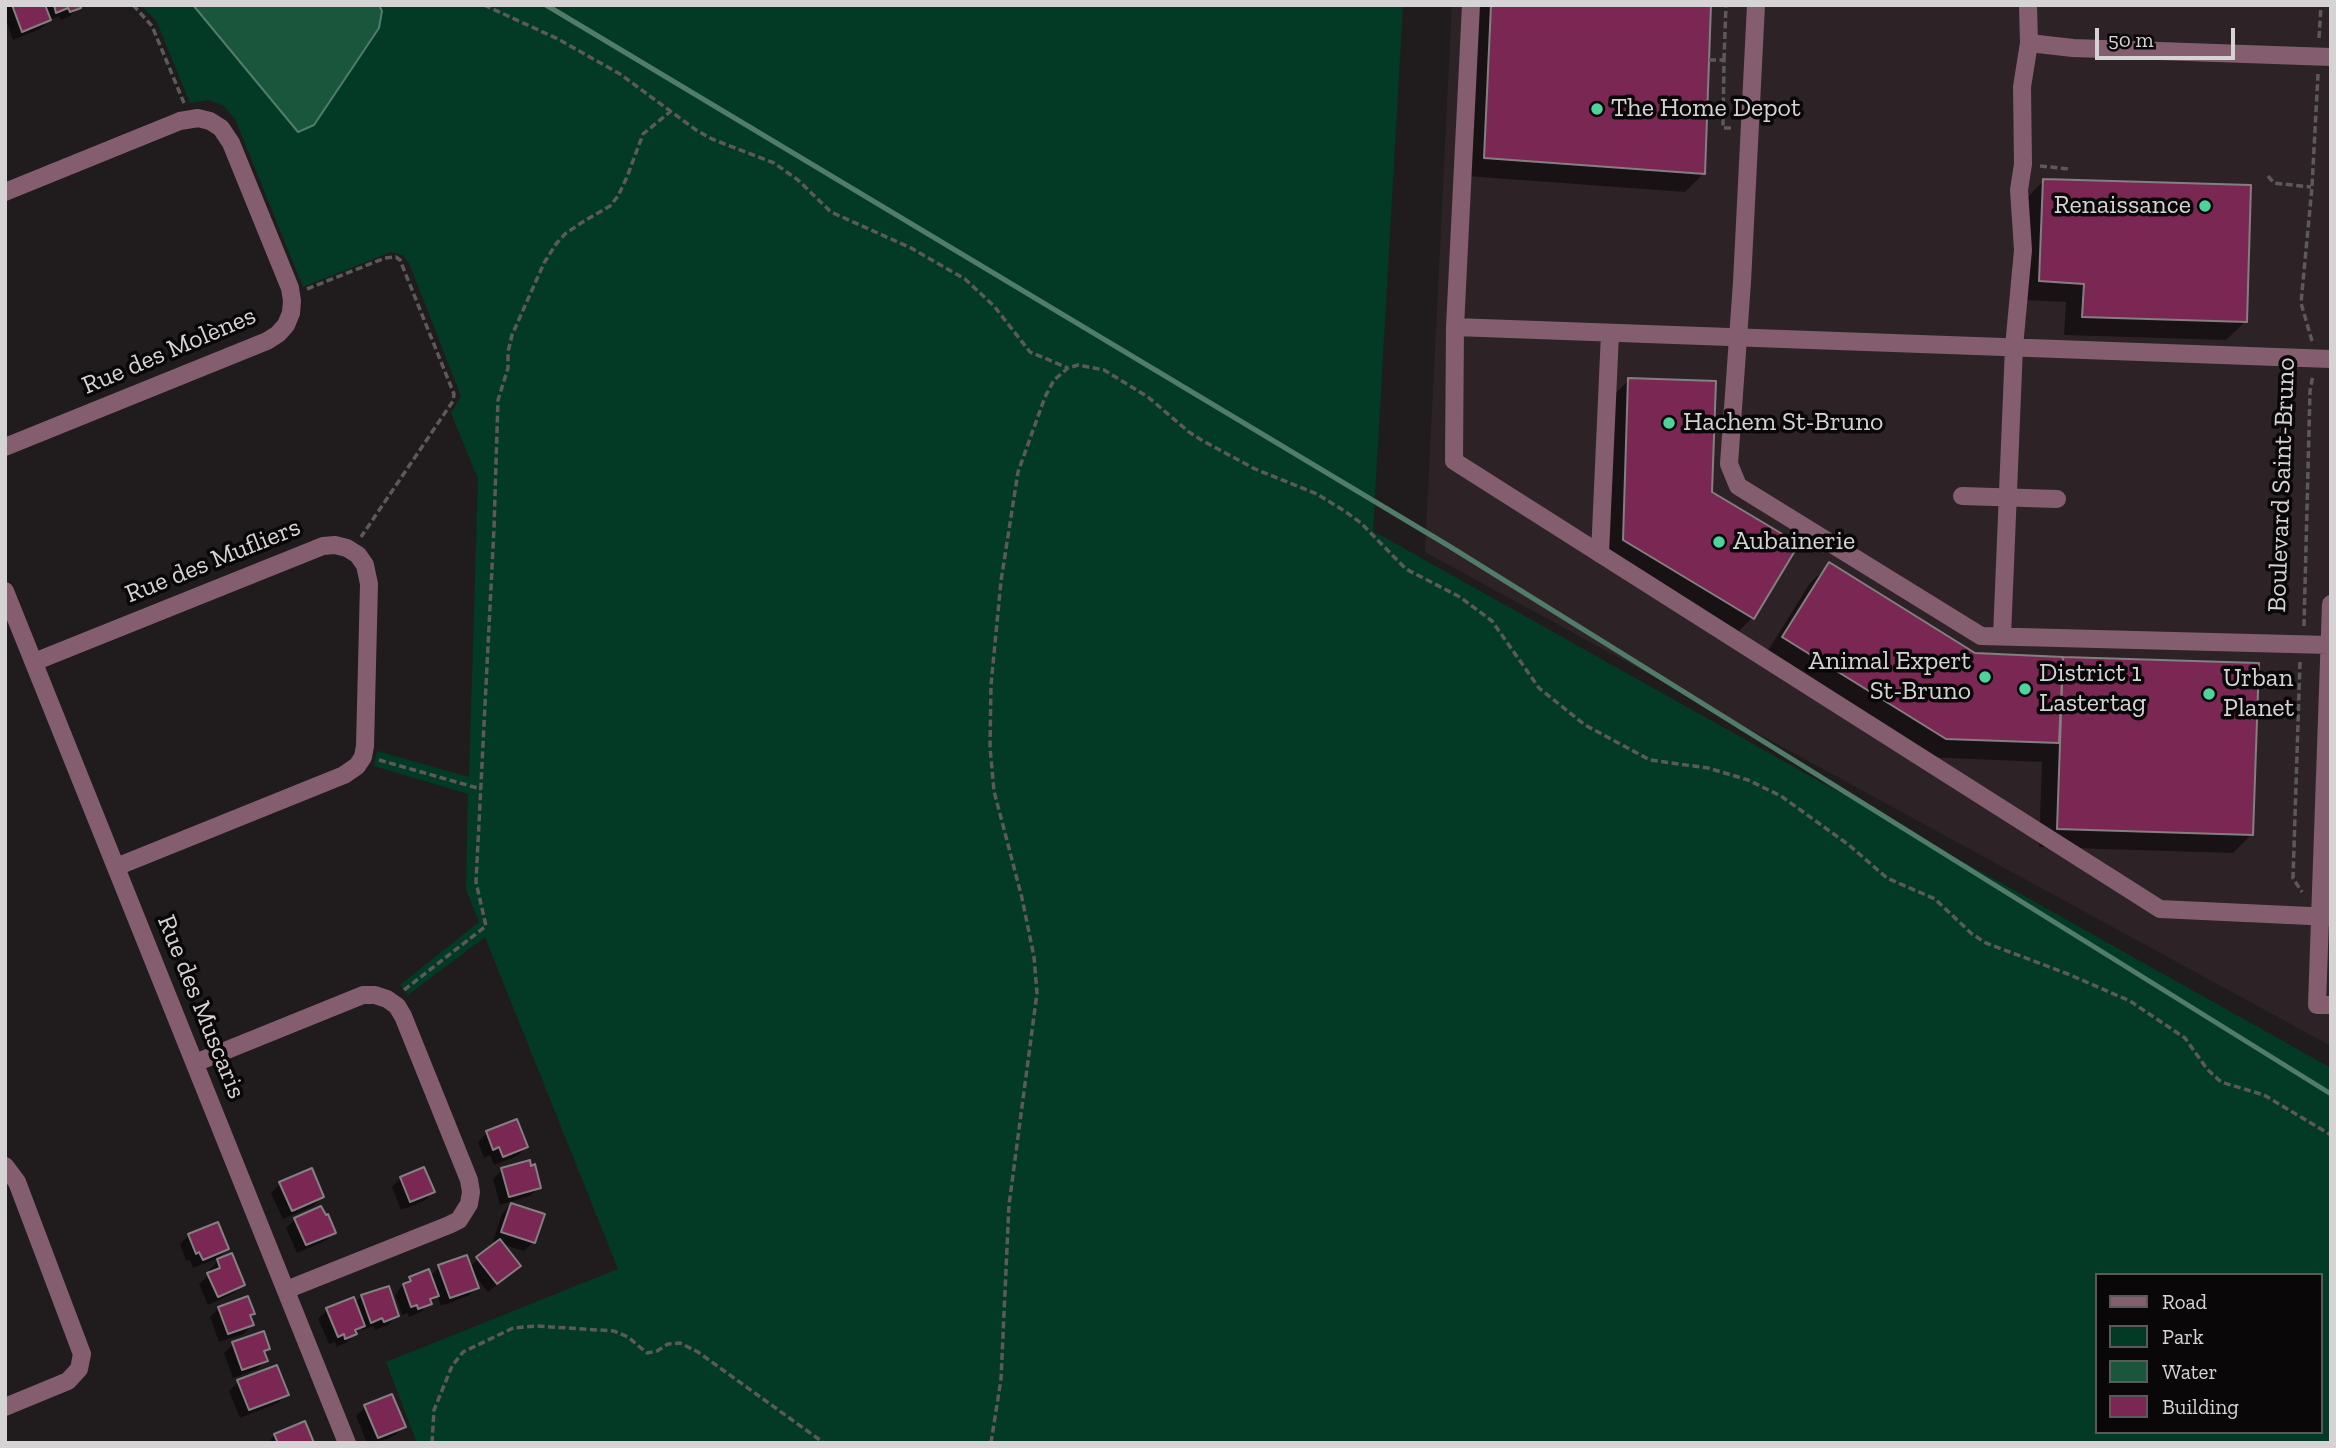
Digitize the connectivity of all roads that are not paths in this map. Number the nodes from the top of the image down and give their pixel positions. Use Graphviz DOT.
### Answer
graph roads {
  1 [pos="1471,5"];
  2 [pos="1756,5"];
  3 [pos="2028,5"];
  4 [pos="2029,43"];
  5 [pos="2325,57"];
  6 [pos="5,192"];
  7 [pos="1455,327"];
  8 [pos="1610,333"];
  9 [pos="1738,337"];
  10 [pos="2014,347"];
  11 [pos="2324,358"];
  12 [pos="5,447"];
  13 [pos="1962,496"];
  14 [pos="2006,498"];
  15 [pos="2057,499"];
  16 [pos="1600,554"];
  17 [pos="5,591"];
  18 [pos="2331,604"];
  19 [pos="2002,636"];
  20 [pos="2329,645"];
  21 [pos="34,662"];
  22 [pos="116,867"];
  23 [pos="2325,917"];
  24 [pos="2331,1005"];
  25 [pos="195,1062"];
  26 [pos="5,1166"];
  27 [pos="286,1290"];
  28 [pos="5,1406"];
  29 [pos="347,1443"];
  1 -- 7 [label="street"];
  2 -- 9 [label="street"];
  3 -- 4 [label="street"];
  4 -- 5 [label="street"];
  4 -- 10 [label="street"];
  6 -- 12 [label="street, Rue des Molènes"];
  7 -- 8 [label="street"];
  7 -- 16 [label="street"];
  8 -- 9 [label="street"];
  8 -- 16 [label="street"];
  9 -- 10 [label="street"];
  9 -- 19 [label="street"];
  10 -- 11 [label="street"];
  10 -- 14 [label="street"];
  13 -- 14 [label="street"];
  14 -- 15 [label="street"];
  14 -- 19 [label="street"];
  16 -- 23 [label="street"];
  17 -- 21 [label="street, Rue des Muscaris"];
  18 -- 20 [label="street, Boulevard Saint-Bruno"];
  19 -- 20 [label="street"];
  20 -- 23 [label="street, Boulevard Saint-Bruno"];
  21 -- 22 [label="street, Rue des Muscaris"];
  21 -- 22 [label="street, Rue des Mufliers"];
  22 -- 25 [label="street, Rue des Muscaris"];
  23 -- 24 [label="street, Boulevard Saint-Bruno"];
  25 -- 27 [label="street, Rue des Muscaris"];
  25 -- 27 [label="street"];
  26 -- 28 [label="street"];
  27 -- 29 [label="street, Rue des Muscaris"];
}
